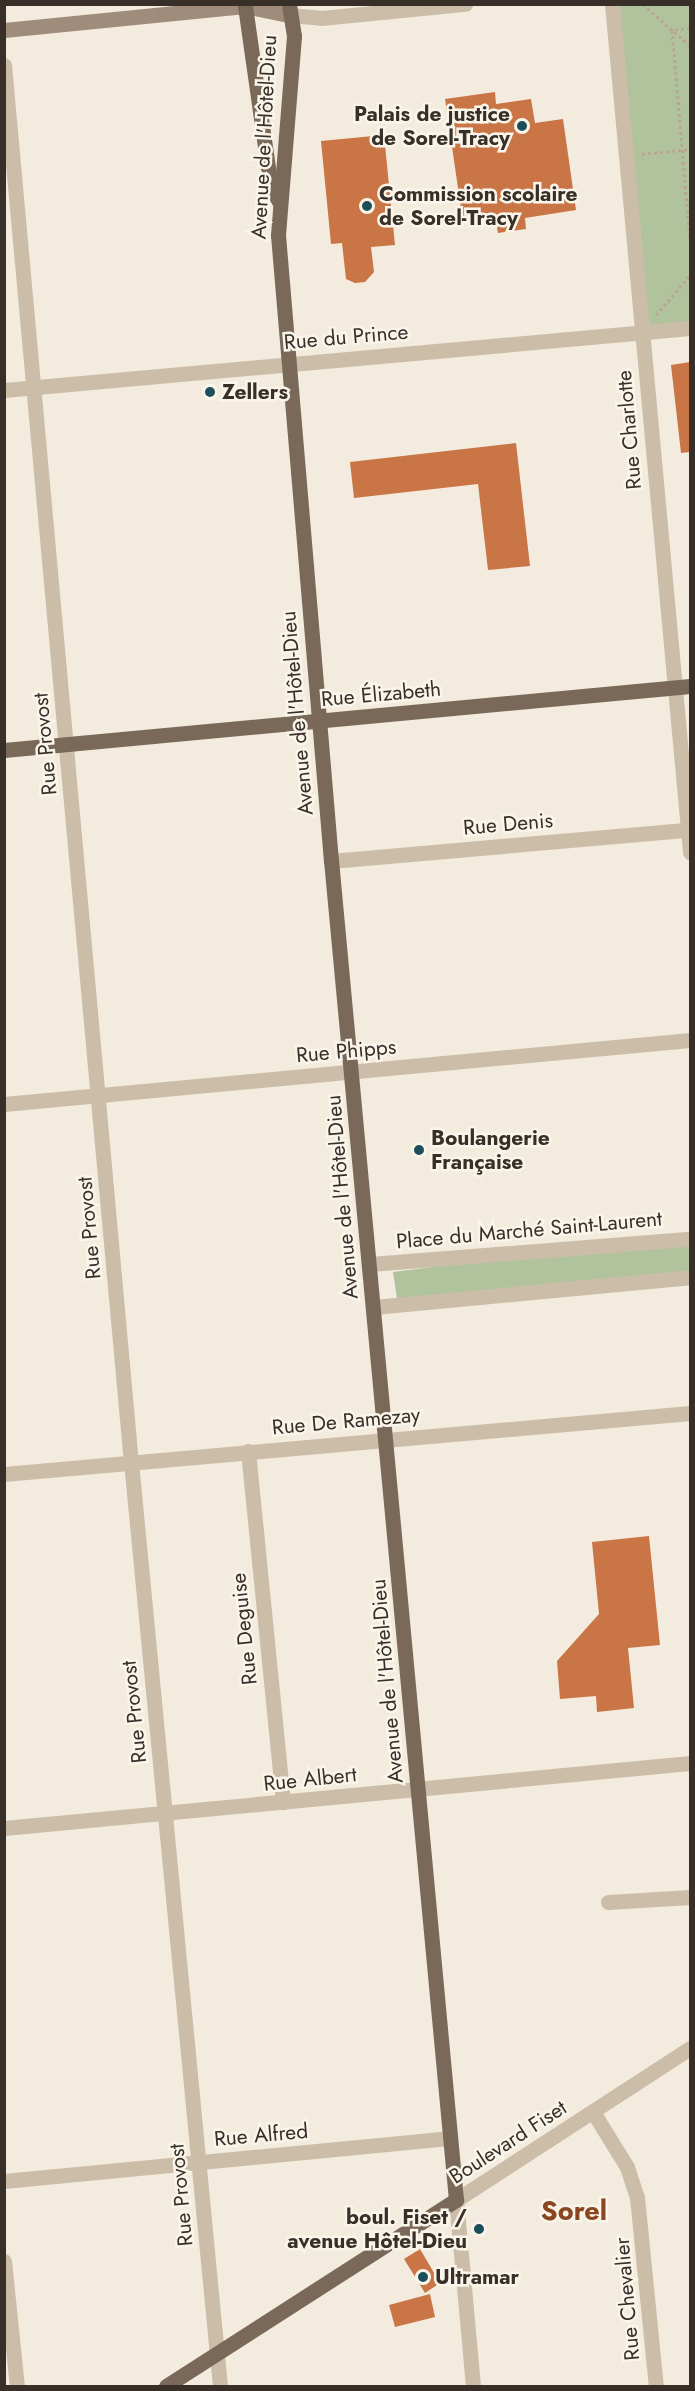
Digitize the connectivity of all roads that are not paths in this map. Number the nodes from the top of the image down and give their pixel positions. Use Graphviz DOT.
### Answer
graph roads {
  1 [pos="465,4"];
  2 [pos="612,4"];
  3 [pos="228,6"];
  4 [pos="245,6"];
  5 [pos="289,10"];
  6 [pos="5,34"];
  7 [pos="4,65"];
  8 [pos="280,203"];
  9 [pos="690,328"];
  10 [pos="641,333"];
  11 [pos="289,362"];
  12 [pos="34,387"];
  13 [pos="4,390"];
  14 [pos="683,687"];
  15 [pos="319,721"];
  16 [pos="66,745"];
  17 [pos="4,750"];
  18 [pos="688,830"];
  19 [pos="690,852"];
  20 [pos="331,861"];
  21 [pos="690,1040"];
  22 [pos="352,1072"];
  23 [pos="99,1095"];
  24 [pos="4,1104"];
  25 [pos="690,1239"];
  26 [pos="370,1264"];
  27 [pos="690,1277"];
  28 [pos="374,1307"];
  29 [pos="690,1413"];
  30 [pos="386,1439"];
  31 [pos="248,1451"];
  32 [pos="131,1462"];
  33 [pos="4,1474"];
  34 [pos="690,1763"];
  35 [pos="418,1789"];
  36 [pos="283,1802"];
  37 [pos="165,1814"];
  38 [pos="4,1828"];
  39 [pos="690,1897"];
  40 [pos="608,1902"];
  41 [pos="690,2048"];
  42 [pos="593,2112"];
  43 [pos="449,2138"];
  44 [pos="199,2162"];
  45 [pos="4,2181"];
  46 [pos="456,2200"];
  47 [pos="4,2261"];
  48 [pos="217,2354"];
  49 [pos="16,2386"];
  50 [pos="166,2386"];
  51 [pos="220,2386"];
  52 [pos="473,2386"];
  53 [pos="656,2386"];
  1 -- 5 [label="street"];
  2 -- 10 [label="street, Rue Charlotte"];
  3 -- 4 [label="main road"];
  3 -- 6 [label="main road"];
  4 -- 5 [label="main road"];
  4 -- 8 [label="main road"];
  5 -- 8 [label="main road, Avenue de l'Hôtel-Dieu"];
  7 -- 12 [label="street, Rue Provost"];
  8 -- 11 [label="main road, Avenue de l'Hôtel-Dieu"];
  9 -- 10 [label="street, Rue du Prince"];
  10 -- 11 [label="street, Rue du Prince"];
  10 -- 14 [label="street, Rue Charlotte"];
  11 -- 12 [label="street, Rue du Prince"];
  11 -- 15 [label="main road, Avenue de l'Hôtel-Dieu"];
  12 -- 13 [label="street, Rue du Prince"];
  12 -- 16 [label="street, Rue Provost"];
  14 -- 15 [label="main road, Rue Élizabeth"];
  14 -- 18 [label="street, Rue Charlotte"];
  15 -- 16 [label="main road, Rue Élizabeth"];
  15 -- 20 [label="main road, Avenue de l'Hôtel-Dieu"];
  16 -- 17 [label="main road, Rue Élizabeth"];
  16 -- 23 [label="street, Rue Provost"];
  18 -- 19 [label="street, Rue Charlotte"];
  18 -- 20 [label="street, Rue Denis"];
  20 -- 22 [label="main road, Avenue de l'Hôtel-Dieu"];
  21 -- 22 [label="street, Rue Phipps"];
  22 -- 23 [label="street, Rue Phipps"];
  22 -- 26 [label="main road, Avenue de l'Hôtel-Dieu"];
  23 -- 24 [label="street, Rue Phipps"];
  23 -- 32 [label="street, Rue Provost"];
  25 -- 26 [label="street, Place du Marché Saint-Laurent"];
  26 -- 28 [label="main road, Avenue de l'Hôtel-Dieu"];
  27 -- 28 [label="street"];
  28 -- 30 [label="main road, Avenue de l'Hôtel-Dieu"];
  29 -- 30 [label="street, Rue De Ramezay"];
  30 -- 31 [label="street, Rue De Ramezay"];
  30 -- 35 [label="main road, Avenue de l'Hôtel-Dieu"];
  31 -- 32 [label="street, Rue De Ramezay"];
  31 -- 36 [label="street, Rue Deguise"];
  32 -- 33 [label="street, Rue De Ramezay"];
  32 -- 37 [label="street, Rue Provost"];
  34 -- 35 [label="street, Rue Albert"];
  35 -- 36 [label="street, Rue Albert"];
  35 -- 43 [label="main road, Avenue de l'Hôtel-Dieu"];
  36 -- 37 [label="street, Rue Albert"];
  37 -- 38 [label="street, Rue Albert"];
  37 -- 44 [label="street, Rue Provost"];
  39 -- 40 [label="street"];
  41 -- 42 [label="street, Boulevard Fiset"];
  42 -- 46 [label="street, Boulevard Fiset"];
  42 -- 53 [label="street, Rue Chevalier"];
  43 -- 44 [label="street, Rue Alfred"];
  43 -- 46 [label="main road, Avenue de l'Hôtel-Dieu"];
  44 -- 45 [label="street, Rue Alfred"];
  44 -- 48 [label="street, Rue Provost"];
  46 -- 48 [label="main road, Boulevard Fiset"];
  46 -- 52 [label="street, Avenue de l'Hôtel-Dieu"];
  47 -- 49 [label="street"];
  48 -- 50 [label="main road, Boulevard Fiset"];
  48 -- 51 [label="street, Rue Provost"];
}
